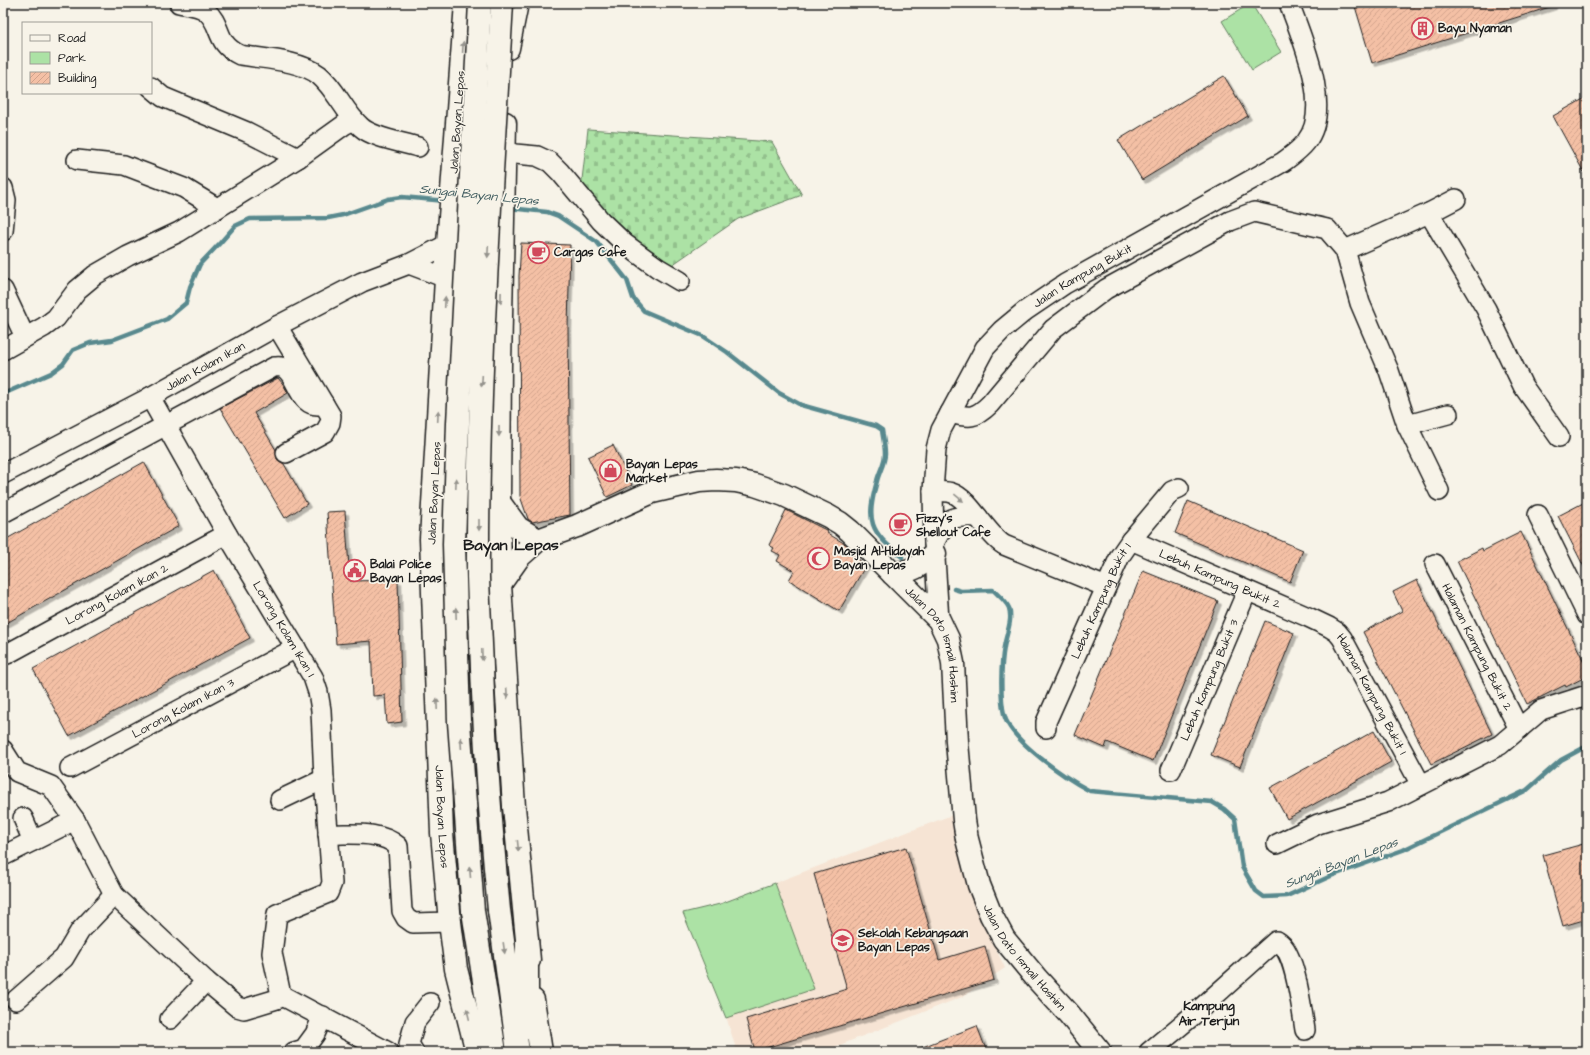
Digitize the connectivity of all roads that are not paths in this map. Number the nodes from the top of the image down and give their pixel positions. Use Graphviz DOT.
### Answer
graph roads {
  1 [pos="179,3"];
  2 [pos="466,3"];
  3 [pos="480,3"];
  4 [pos="502,3"];
  5 [pos="508,3"];
  6 [pos="517,3"];
  7 [pos="1290,3"];
  8 [pos="508,48"];
  9 [pos="152,88"];
  10 [pos="354,120"];
  11 [pos="418,147"];
  12 [pos="504,153"];
  13 [pos="298,158"];
  14 [pos="77,160"];
  15 [pos="3,188"];
  16 [pos="1456,199"];
  17 [pos="217,208"];
  18 [pos="1428,213"];
  19 [pos="3,231"];
  20 [pos="448,244"];
  21 [pos="1345,250"];
  22 [pos="409,264"];
  23 [pos="446,278"];
  24 [pos="680,281"];
  25 [pos="3,290"];
  26 [pos="277,326"];
  27 [pos="443,326"];
  28 [pos="500,330"];
  29 [pos="26,338"];
  30 [pos="3,350"];
  31 [pos="441,360"];
  32 [pos="500,364"];
  33 [pos="150,397"];
  34 [pos="324,404"];
  35 [pos="950,413"];
  36 [pos="1448,414"];
  37 [pos="1407,425"];
  38 [pos="165,426"];
  39 [pos="1559,437"];
  40 [pos="286,453"];
  41 [pos="3,474"];
  42 [pos="1179,488"];
  43 [pos="933,491"];
  44 [pos="1438,491"];
  45 [pos="498,502"];
  46 [pos="3,513"];
  47 [pos="1538,515"];
  48 [pos="978,517"];
  49 [pos="227,534"];
  50 [pos="538,540"];
  51 [pos="1131,540"];
  52 [pos="934,549"];
  53 [pos="1435,564"];
  54 [pos="893,574"];
  55 [pos="500,584"];
  56 [pos="1106,587"];
  57 [pos="1247,591"];
  58 [pos="1587,615"];
  59 [pos="1308,618"];
  60 [pos="939,620"];
  61 [pos="296,648"];
  62 [pos="7,654"];
  63 [pos="1587,695"];
  64 [pos="1046,728"];
  65 [pos="1519,729"];
  66 [pos="3,750"];
  67 [pos="70,768"];
  68 [pos="1171,770"];
  69 [pos="324,779"];
  70 [pos="1421,785"];
  71 [pos="280,800"];
  72 [pos="23,818"];
  73 [pos="75,820"];
  74 [pos="328,834"];
  75 [pos="33,842"];
  76 [pos="1277,844"];
  77 [pos="4,855"];
  78 [pos="114,895"];
  79 [pos="450,922"];
  80 [pos="527,940"];
  81 [pos="206,981"];
  82 [pos="281,995"];
  83 [pos="16,1000"];
  84 [pos="430,1003"];
  85 [pos="323,1016"];
  86 [pos="170,1019"];
  87 [pos="1305,1030"];
  88 [pos="294,1052"];
  89 [pos="388,1052"];
  90 [pos="414,1052"];
  91 [pos="477,1052"];
  92 [pos="495,1052"];
  93 [pos="518,1052"];
  94 [pos="529,1052"];
  95 [pos="541,1052"];
  96 [pos="1100,1052"];
  97 [pos="1149,1052"];
  1 -- 10 [label="street"];
  20 -- 2 [label="main road, Jalan Bayan Lepas, one-way"];
  92 -- 3 [label="main road, Jalan Bayan Lepas, one-way, bridge"];
  4 -- 93 [label="main road, one-way, bridge"];
  5 -- 8 [label="main road"];
  6 -- 8 [label="main road"];
  7 -- 35 [label="street, Jalan Kampung Bukit"];
  8 -- 12 [label="main road"];
  9 -- 13 [label="street"];
  10 -- 11 [label="street"];
  10 -- 13 [label="street"];
  12 -- 24 [label="street"];
  12 -- 28 [label="main road, one-way"];
  13 -- 17 [label="street"];
  14 -- 17 [label="street"];
  15 -- 19 [label="street"];
  16 -- 18 [label="street"];
  17 -- 29 [label="street"];
  18 -- 21 [label="street"];
  18 -- 39 [label="street"];
  20 -- 22 [label="street, Jalan Kolam Ikan"];
  20 -- 23 [label="main road, Jalan Bayan Lepas"];
  21 -- 35 [label="street"];
  21 -- 37 [label="street"];
  22 -- 23 [label="street"];
  22 -- 26 [label="street, Jalan Kolam Ikan"];
  27 -- 23 [label="main road, Jalan Bayan Lepas, one-way"];
  25 -- 29 [label="street"];
  26 -- 33 [label="street, Jalan Kolam Ikan"];
  26 -- 34 [label="street"];
  27 -- 28 [label="main road"];
  27 -- 31 [label="main road, Jalan Bayan Lepas"];
  28 -- 32 [label="main road"];
  29 -- 30 [label="street"];
  31 -- 32 [label="main road"];
  79 -- 31 [label="main road, Jalan Bayan Lepas, one-way"];
  32 -- 45 [label="main road, one-way"];
  33 -- 38 [label="street, Lorong Kolam Ikan 1"];
  33 -- 41 [label="street, Jalan Kolam Ikan"];
  34 -- 38 [label="street"];
  34 -- 40 [label="street"];
  35 -- 43 [label="street, Jalan Kampung Bukit"];
  36 -- 37 [label="street"];
  37 -- 44 [label="street"];
  38 -- 46 [label="street"];
  38 -- 49 [label="street, Lorong Kolam Ikan 1"];
  42 -- 51 [label="street, Lebuh Kampung Bukit 1"];
  43 -- 48 [label="street, one-way"];
  43 -- 52 [label="street, Jalan Kampung Bukit"];
  45 -- 50 [label="main road"];
  45 -- 55 [label="main road"];
  47 -- 58 [label="street"];
  48 -- 52 [label="street"];
  48 -- 56 [label="street"];
  49 -- 61 [label="street, Lorong Kolam Ikan 1"];
  49 -- 62 [label="street, Lorong Kolam Ikan 2"];
  50 -- 54 [label="main road, Jalan Dato Ismail Hashim"];
  50 -- 55 [label="main road, Jalan Dato Ismail Hashim"];
  51 -- 56 [label="street, Lebuh Kampung Bukit 1"];
  51 -- 57 [label="street, Lebuh Kampung Bukit 2"];
  52 -- 54 [label="main road"];
  52 -- 60 [label="street, Jalan Kampung Bukit"];
  53 -- 65 [label="street, Halaman Kampung Bukit 2"];
  54 -- 60 [label="main road, Jalan Dato Ismail Hashim"];
  55 -- 80 [label="main road, one-way"];
  56 -- 64 [label="street, Lebuh Kampung Bukit 1"];
  57 -- 59 [label="street, Lebuh Kampung Bukit 2"];
  57 -- 68 [label="street, Lebuh Kampung Bukit 3"];
  59 -- 70 [label="street, Halaman Kampung Bukit 1"];
  60 -- 96 [label="main road, Jalan Dato Ismail Hashim"];
  61 -- 67 [label="street, Lorong Kolam Ikan 3"];
  61 -- 69 [label="street, Lorong Kolam Ikan 1"];
  63 -- 65 [label="street"];
  65 -- 70 [label="street"];
  66 -- 73 [label="street"];
  69 -- 71 [label="street"];
  69 -- 74 [label="street, Lorong Kolam Ikan 1"];
  70 -- 76 [label="street"];
  72 -- 75 [label="street"];
  73 -- 75 [label="street"];
  73 -- 78 [label="street"];
  74 -- 79 [label="street"];
  74 -- 82 [label="street, Lorong Kolam Ikan 1"];
  75 -- 77 [label="street"];
  78 -- 81 [label="street"];
  78 -- 83 [label="street"];
  91 -- 79 [label="main road, Jalan Bayan Lepas, one-way"];
  80 -- 94 [label="main road"];
  80 -- 95 [label="main road"];
  81 -- 82 [label="street"];
  81 -- 86 [label="street"];
  82 -- 85 [label="street"];
  84 -- 90 [label="street"];
  85 -- 88 [label="street"];
  85 -- 89 [label="street"];
  87 -- 97 [label="street"];
}
